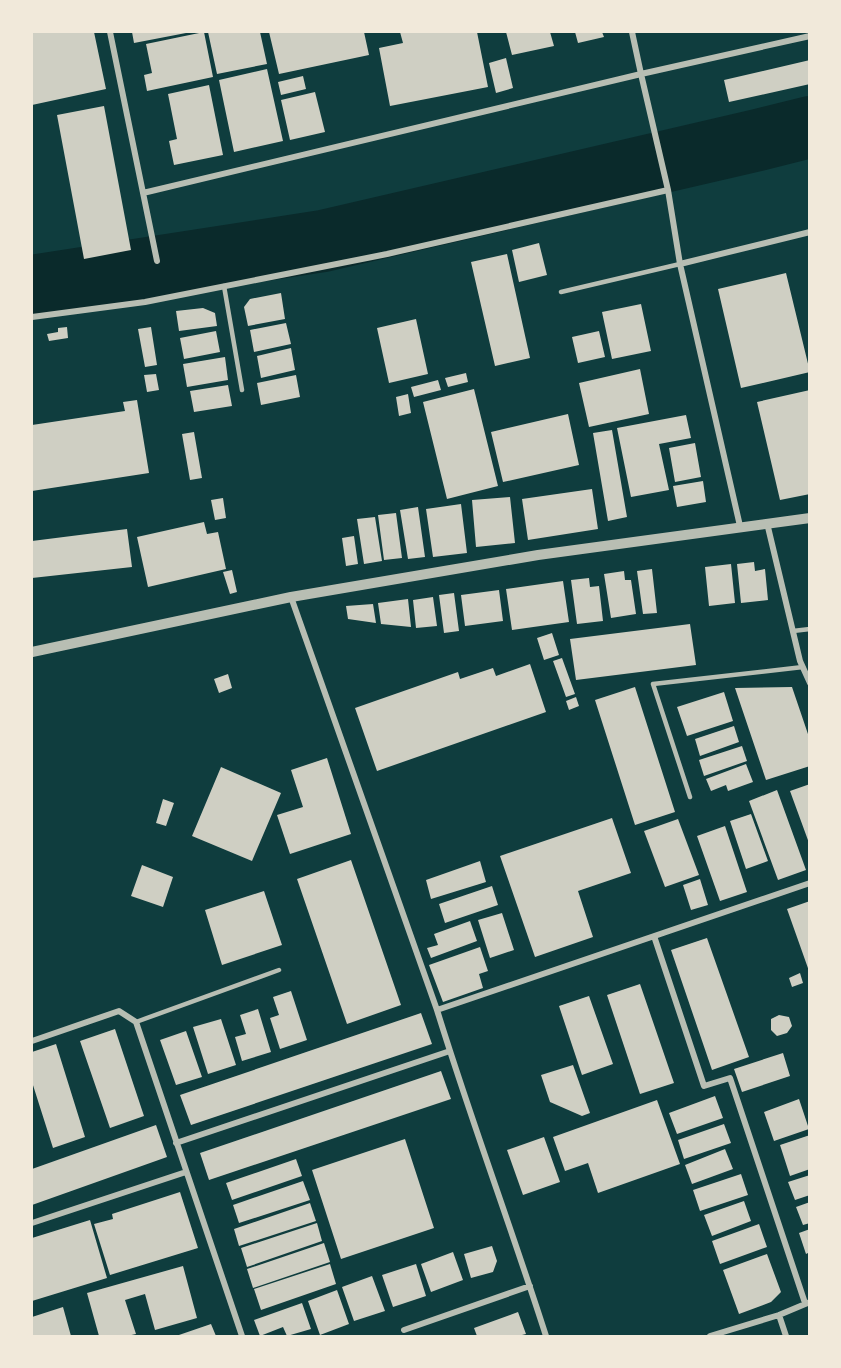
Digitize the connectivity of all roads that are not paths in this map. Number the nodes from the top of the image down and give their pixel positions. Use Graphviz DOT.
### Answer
graph roads {
  1 [pos="110,32"];
  2 [pos="632,32"];
  3 [pos="810,36"];
  4 [pos="640,74"];
  5 [pos="668,190"];
  6 [pos="143,193"];
  7 [pos="810,232"];
  8 [pos="157,261"];
  9 [pos="680,264"];
  10 [pos="224,286"];
  11 [pos="561,292"];
  12 [pos="32,317"];
  13 [pos="242,390"];
  14 [pos="810,518"];
  15 [pos="767,523"];
  16 [pos="740,526"];
  17 [pos="291,597"];
  18 [pos="810,629"];
  19 [pos="793,631"];
  20 [pos="32,652"];
  21 [pos="803,667"];
  22 [pos="810,683"];
  23 [pos="690,797"];
  24 [pos="810,883"];
  25 [pos="654,936"];
  26 [pos="279,970"];
  27 [pos="437,1010"];
  28 [pos="136,1022"];
  29 [pos="32,1041"];
  30 [pos="450,1052"];
  31 [pos="176,1143"];
  32 [pos="186,1172"];
  33 [pos="32,1223"];
  34 [pos="530,1286"];
  35 [pos="807,1303"];
  36 [pos="779,1315"];
  37 [pos="404,1330"];
  38 [pos="242,1336"];
  39 [pos="546,1336"];
  40 [pos="710,1336"];
  41 [pos="786,1336"];
  1 -- 6 [label="street"];
  2 -- 4 [label="street"];
  3 -- 4 [label="street"];
  4 -- 5 [label="street"];
  4 -- 6 [label="street"];
  5 -- 9 [label="street"];
  5 -- 10 [label="street"];
  6 -- 8 [label="street"];
  7 -- 9 [label="street"];
  9 -- 11 [label="lane"];
  9 -- 16 [label="street"];
  10 -- 12 [label="street"];
  10 -- 13 [label="lane"];
  14 -- 15 [label="street"];
  15 -- 16 [label="street"];
  15 -- 19 [label="street"];
  16 -- 17 [label="street"];
  17 -- 20 [label="street"];
  17 -- 27 [label="street"];
  18 -- 19 [label="lane"];
  19 -- 21 [label="street"];
  21 -- 22 [label="street"];
  21 -- 23 [label="lane"];
  24 -- 25 [label="street"];
  25 -- 27 [label="street"];
  25 -- 35 [label="street"];
  26 -- 28 [label="lane"];
  27 -- 30 [label="street"];
  28 -- 29 [label="street"];
  28 -- 31 [label="street"];
  30 -- 31 [label="street"];
  30 -- 34 [label="street"];
  31 -- 32 [label="street"];
  32 -- 33 [label="street"];
  32 -- 38 [label="street"];
  34 -- 37 [label="street"];
  34 -- 39 [label="street"];
  35 -- 36 [label="street"];
  36 -- 40 [label="street"];
  36 -- 41 [label="street"];
}
